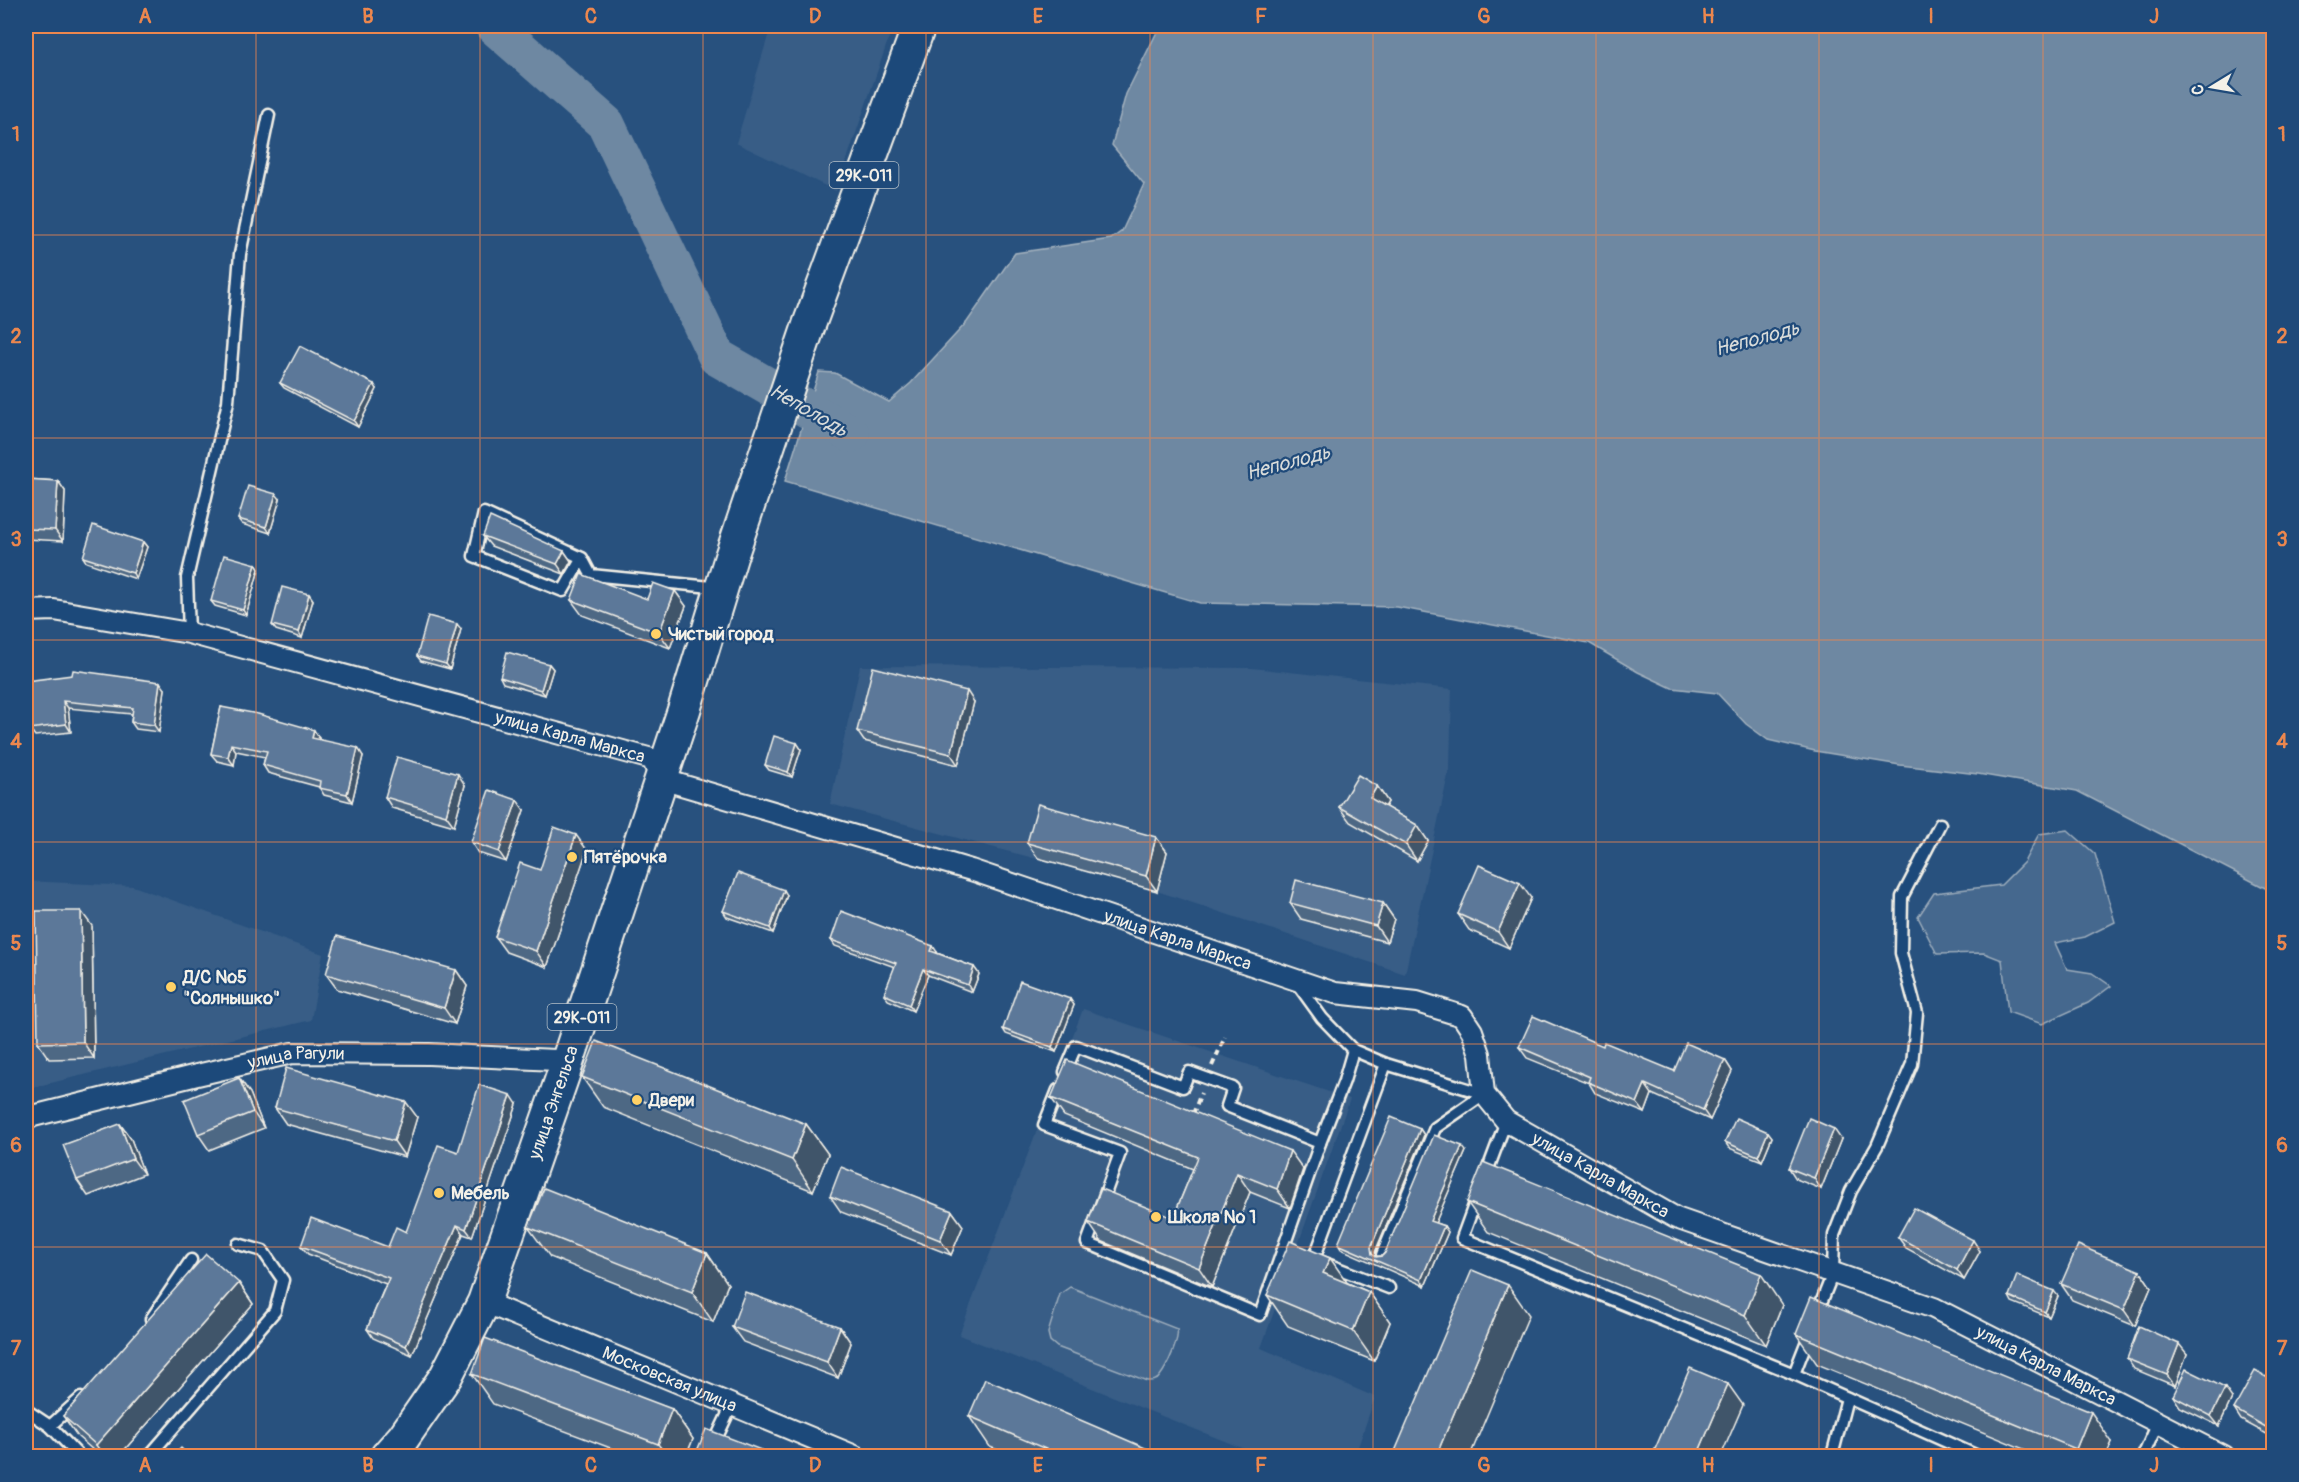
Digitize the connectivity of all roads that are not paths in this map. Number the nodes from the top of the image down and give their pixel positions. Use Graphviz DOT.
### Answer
graph roads {
  1 [pos="919,26"];
  2 [pos="269,115"];
  3 [pos="582,558"];
  4 [pos="716,607"];
  5 [pos="26,611"];
  6 [pos="189,633"];
  7 [pos="661,779"];
  8 [pos="1940,824"];
  9 [pos="1294,980"];
  10 [pos="1353,1050"];
  11 [pos="1386,1064"];
  12 [pos="563,1075"];
  13 [pos="1484,1094"];
  14 [pos="26,1120"];
  15 [pos="1506,1121"];
  16 [pos="1320,1143"];
  17 [pos="238,1244"];
  18 [pos="1382,1255"];
  19 [pos="191,1260"];
  20 [pos="1833,1273"];
  21 [pos="1389,1288"];
  22 [pos="484,1302"];
  23 [pos="142,1329"];
  24 [pos="1794,1374"];
  25 [pos="91,1386"];
  26 [pos="1847,1398"];
  27 [pos="732,1405"];
  28 [pos="26,1410"];
  29 [pos="2158,1423"];
  30 [pos="50,1426"];
  31 [pos="79,1456"];
  32 [pos="149,1456"];
  33 [pos="387,1456"];
  34 [pos="708,1456"];
  35 [pos="855,1456"];
  36 [pos="1832,1456"];
  37 [pos="1978,1456"];
  38 [pos="2143,1456"];
  39 [pos="2223,1456"];
  1 -- 4 [label="main road, улица Энгельса / 29К-011"];
  2 -- 6 [label="lane"];
  3 -- 3 [label="lane"];
  3 -- 4 [label="lane"];
  4 -- 7 [label="main road, улица Энгельса / 29К-011"];
  5 -- 6 [label="street, улица Карла Маркса"];
  6 -- 7 [label="street, улица Карла Маркса"];
  7 -- 9 [label="street, улица Карла Маркса"];
  7 -- 12 [label="main road, улица Энгельса / 29К-011"];
  8 -- 20 [label="lane"];
  9 -- 10 [label="lane"];
  9 -- 13 [label="street, улица Карла Маркса"];
  10 -- 11 [label="lane"];
  10 -- 16 [label="lane"];
  11 -- 13 [label="lane"];
  11 -- 21 [label="lane"];
  12 -- 14 [label="street, улица Рагули"];
  12 -- 22 [label="main road, улица Энгельса / 29К-011"];
  13 -- 15 [label="street, улица Карла Маркса"];
  13 -- 18 [label="lane"];
  15 -- 20 [label="street, улица Карла Маркса"];
  15 -- 24 [label="lane"];
  16 -- 16 [label="lane"];
  17 -- 32 [label="lane"];
  19 -- 23 [label="lane"];
  20 -- 24 [label="lane"];
  20 -- 29 [label="street, улица Карла Маркса"];
  22 -- 27 [label="street, Московская улица"];
  22 -- 33 [label="main road, улица Энгельса / 29К-011"];
  24 -- 26 [label="lane"];
  25 -- 30 [label="lane"];
  26 -- 36 [label="lane"];
  26 -- 37 [label="lane"];
  27 -- 34 [label="lane"];
  27 -- 35 [label="street, Московская улица"];
  28 -- 30 [label="lane"];
  29 -- 38 [label="lane"];
  29 -- 39 [label="street, улица Карла Маркса"];
  30 -- 31 [label="lane"];
}
